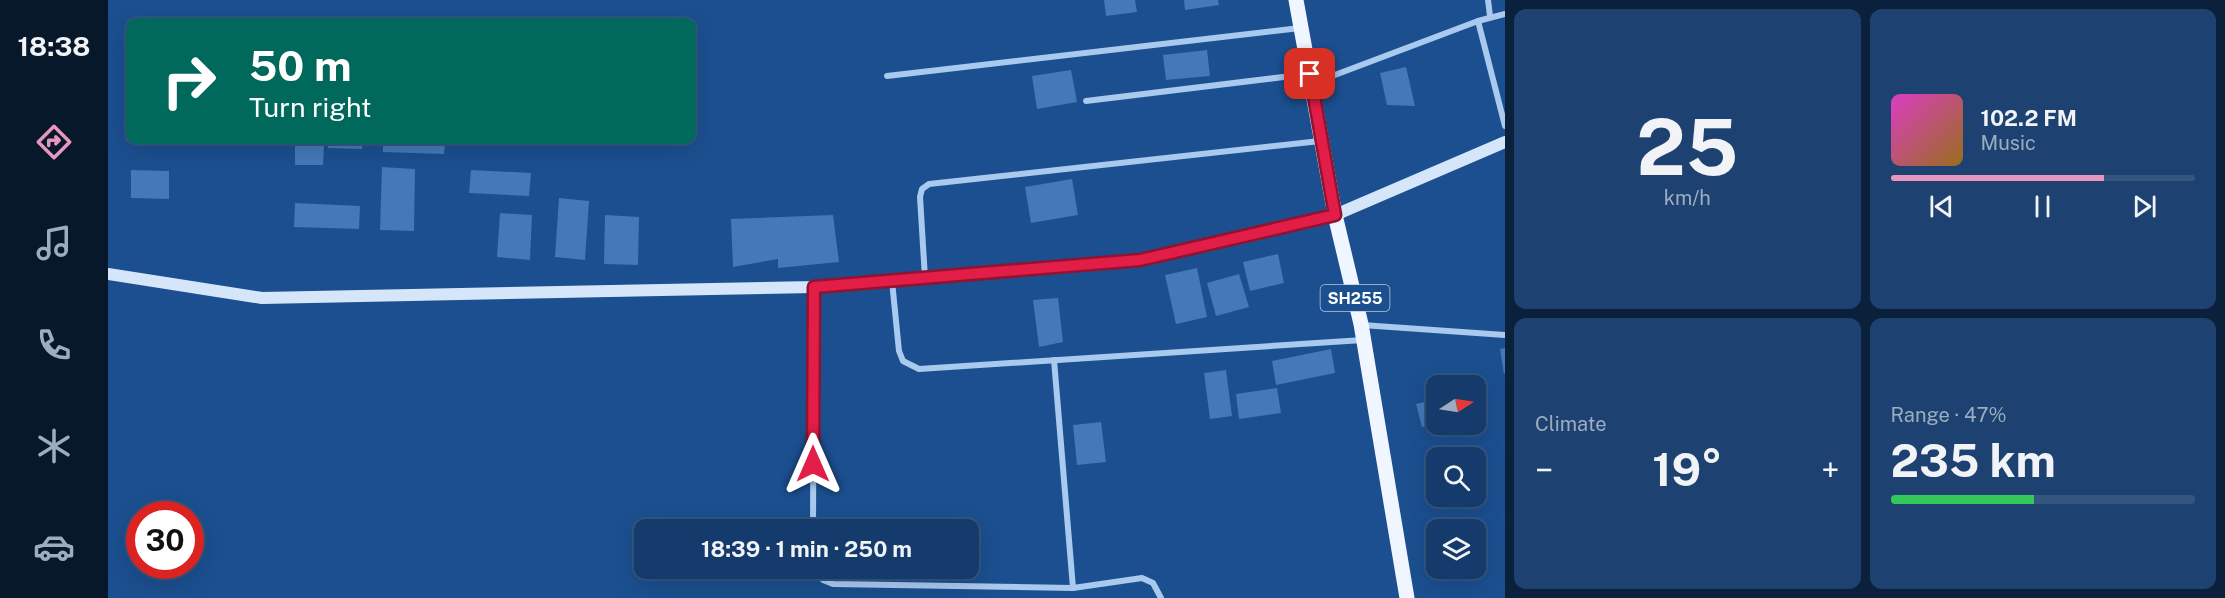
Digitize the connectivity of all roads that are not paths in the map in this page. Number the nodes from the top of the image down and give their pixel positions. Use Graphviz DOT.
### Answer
graph roads {
  1 [pos="1296,0"];
  2 [pos="1488,0"];
  3 [pos="1505,14"];
  4 [pos="1490,16"];
  5 [pos="1478,21"];
  6 [pos="1301,28"];
  7 [pos="886,76"];
  8 [pos="1310,79"];
  9 [pos="1086,101"];
  10 [pos="1505,126"];
  11 [pos="1322,141"];
  12 [pos="1505,142"];
  13 [pos="1335,215"];
  14 [pos="108,274"];
  15 [pos="925,279"];
  16 [pos="892,281"];
  17 [pos="814,287"];
  18 [pos="1361,324"];
  19 [pos="1505,335"];
  20 [pos="1363,340"];
  21 [pos="1054,360"];
  22 [pos="813,519"];
  23 [pos="822,579"];
  24 [pos="1072,588"];
  25 [pos="1161,598"];
  26 [pos="1407,598"];
  1 -- 6 [label="main road, SH255"];
  2 -- 4 [label="street"];
  3 -- 4 [label="street"];
  4 -- 5 [label="street"];
  5 -- 8 [label="street"];
  5 -- 10 [label="street"];
  6 -- 7 [label="street"];
  6 -- 8 [label="main road, SH255"];
  8 -- 9 [label="street"];
  8 -- 11 [label="main road, SH255"];
  11 -- 13 [label="main road, SH255"];
  11 -- 15 [label="street"];
  12 -- 13 [label="street"];
  13 -- 15 [label="street"];
  13 -- 18 [label="main road, SH255"];
  14 -- 17 [label="street"];
  15 -- 16 [label="street"];
  16 -- 17 [label="street"];
  16 -- 21 [label="street"];
  17 -- 22 [label="street"];
  18 -- 19 [label="street"];
  18 -- 20 [label="main road, SH255"];
  20 -- 21 [label="street"];
  20 -- 26 [label="main road, SH255"];
  21 -- 24 [label="street"];
  23 -- 24 [label="street"];
  24 -- 25 [label="street"];
}
